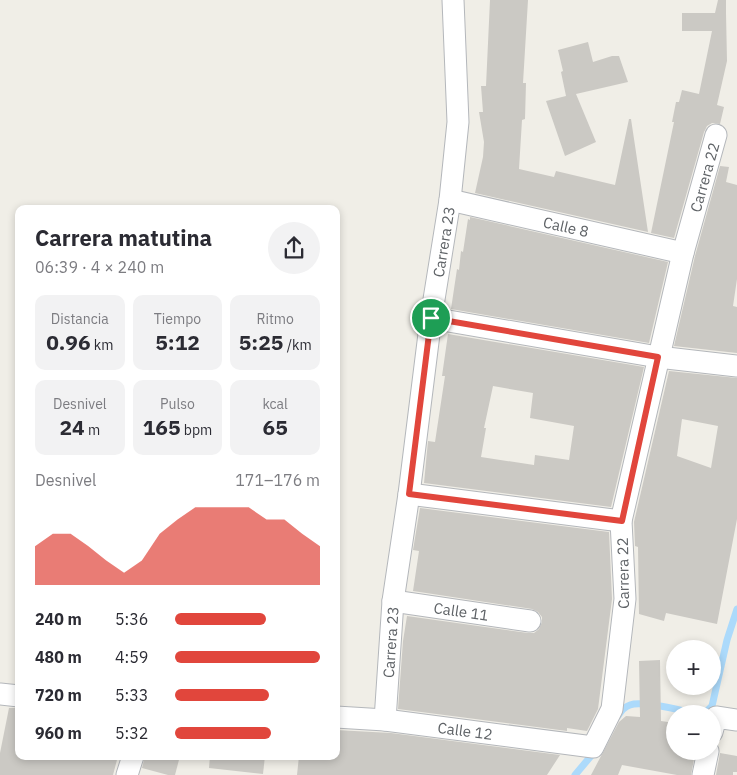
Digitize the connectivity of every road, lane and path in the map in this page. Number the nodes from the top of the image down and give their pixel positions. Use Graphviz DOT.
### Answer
graph roads {
  1 [pos="453,0"];
  2 [pos="716,135"];
  3 [pos="450,200"];
  4 [pos="683,253"];
  5 [pos="431,318"];
  6 [pos="658,357"];
  7 [pos="737,366"];
  8 [pos="409,494"];
  9 [pos="622,521"];
  10 [pos="392,601"];
  11 [pos="530,621"];
  12 [pos="0,694"];
  13 [pos="15,696"];
  14 [pos="340,717"];
  15 [pos="385,720"];
  16 [pos="737,720"];
  17 [pos="721,723"];
  18 [pos="593,747"];
  19 [pos="132,760"];
  20 [pos="706,760"];
  21 [pos="127,775"];
  22 [pos="703,775"];
  1 -- 3 [label="street, Carrera 23"];
  2 -- 4 [label="street, Carrera 22"];
  3 -- 4 [label="street, Calle 8"];
  3 -- 5 [label="street, Carrera 23"];
  4 -- 6 [label="street, Carrera 22"];
  5 -- 6 [label="street"];
  5 -- 8 [label="street, Carrera 23"];
  6 -- 7 [label="street"];
  6 -- 9 [label="street, Carrera 22"];
  8 -- 9 [label="street"];
  8 -- 10 [label="street, Carrera 23"];
  9 -- 18 [label="street, Carrera 22"];
  10 -- 11 [label="street, Calle 11"];
  10 -- 15 [label="street, Carrera 23"];
  12 -- 13 [label="street"];
  14 -- 15 [label="street, Calle 12"];
  15 -- 18 [label="street, Calle 12"];
  16 -- 17 [label="street"];
  19 -- 21 [label="street"];
  20 -- 22 [label="street"];
}
